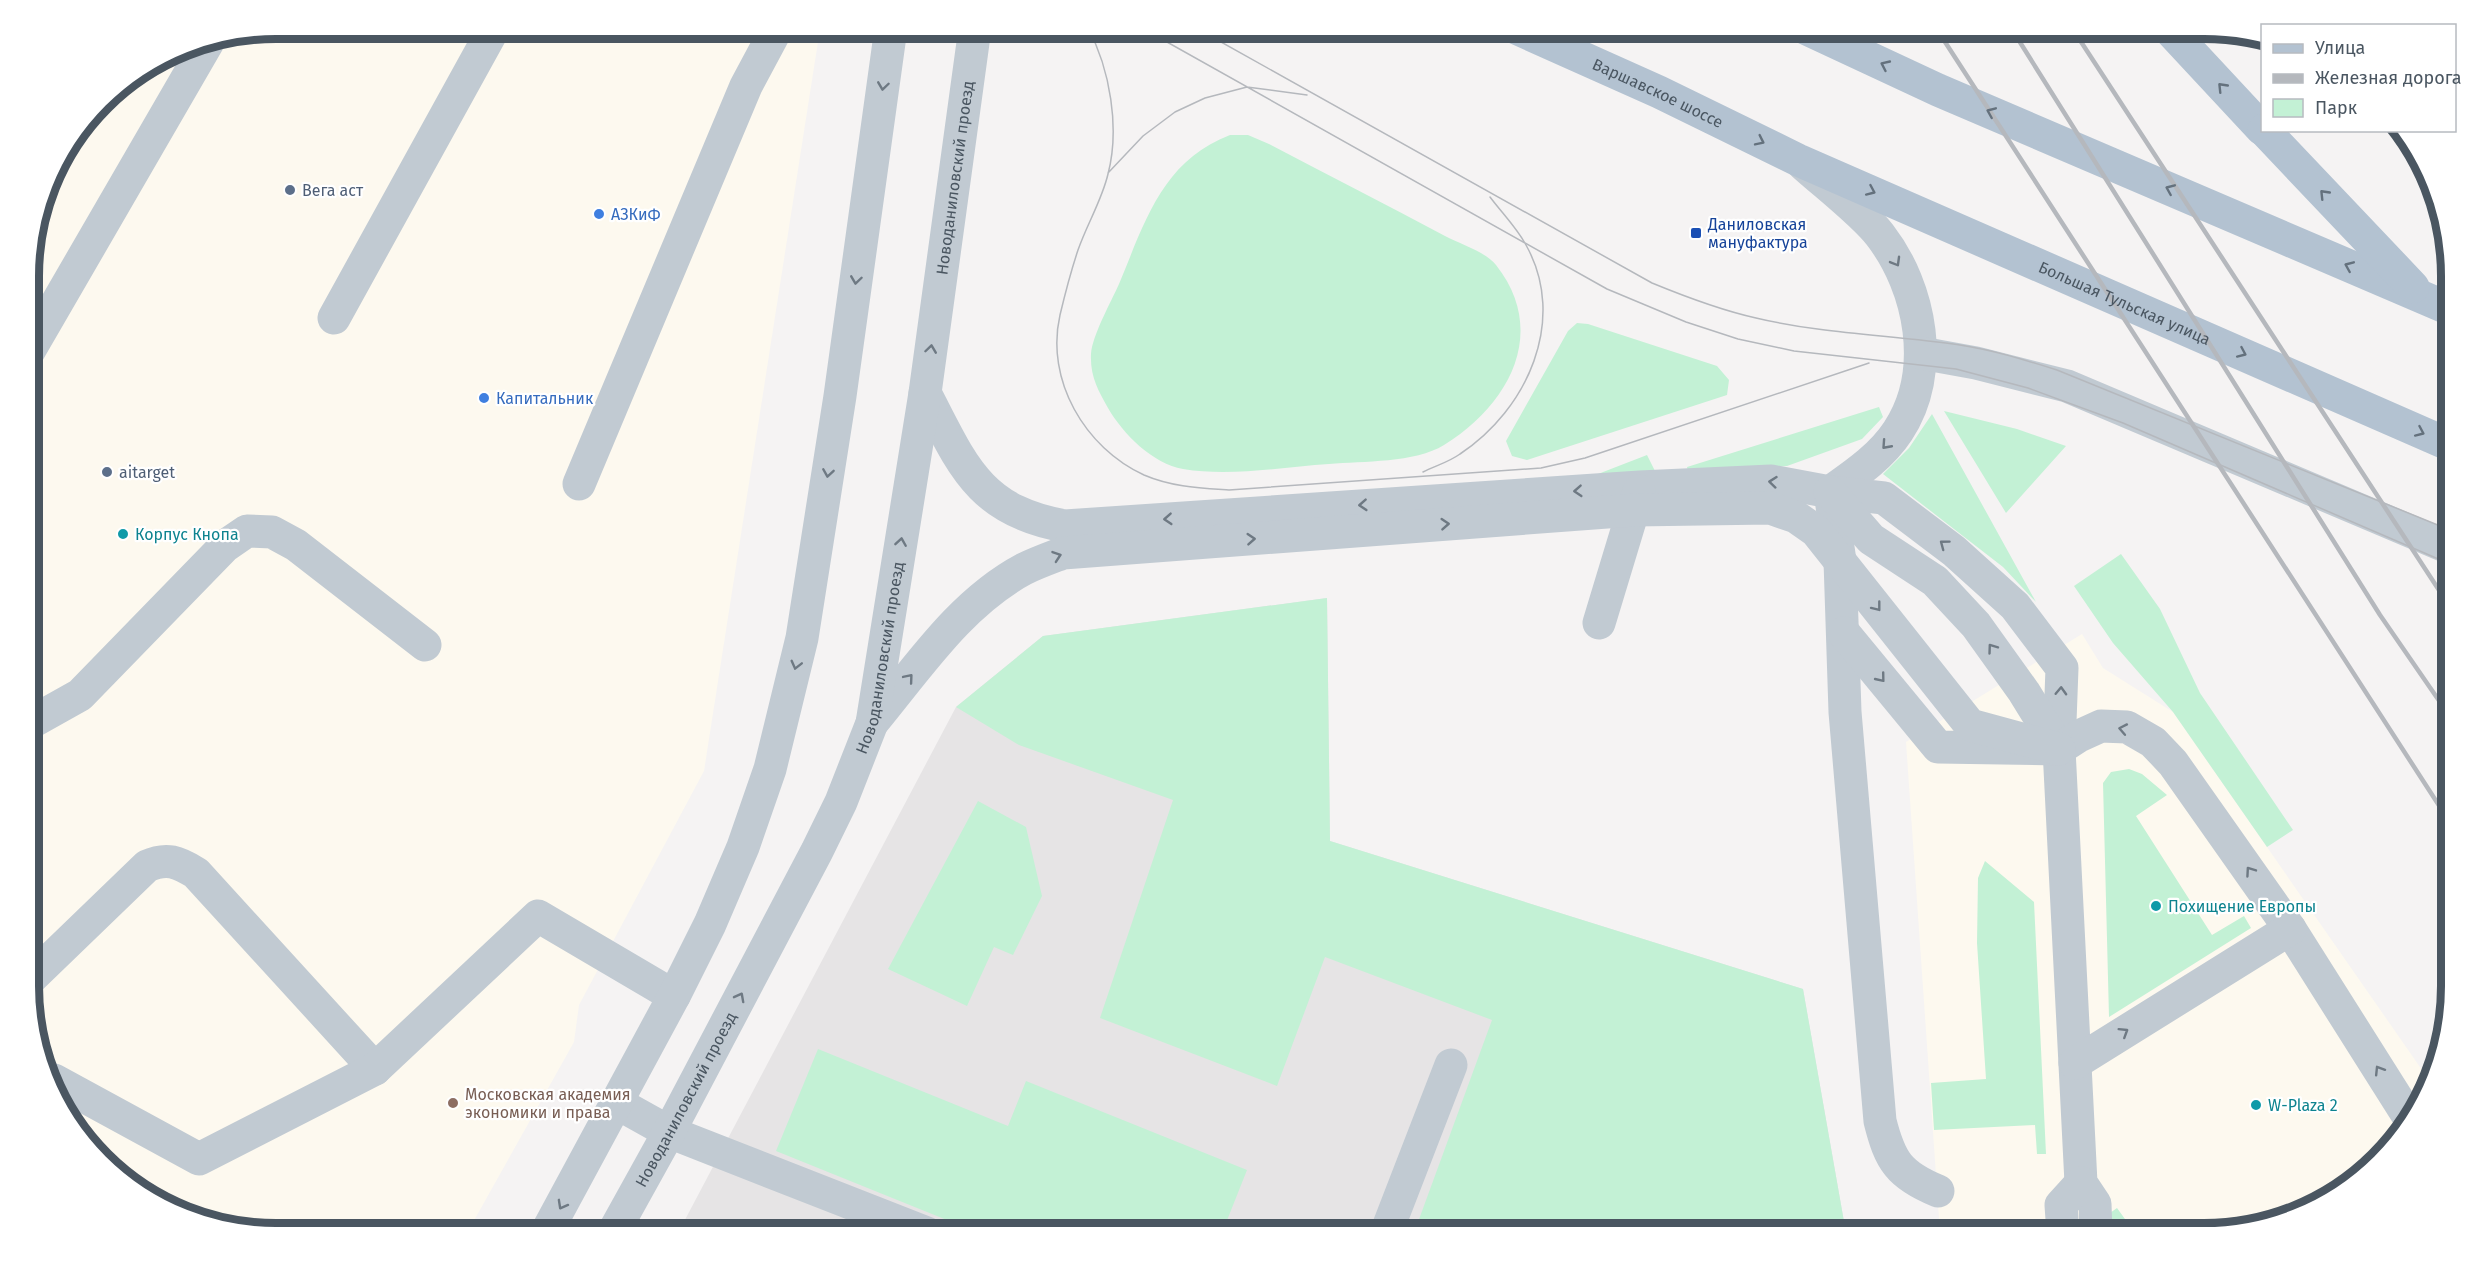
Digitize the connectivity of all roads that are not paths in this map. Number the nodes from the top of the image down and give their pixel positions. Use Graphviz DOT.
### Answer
graph roads {
  1 [pos="488,39"];
  2 [pos="771,39"];
  3 [pos="889,39"];
  4 [pos="973,39"];
  5 [pos="1541,39"];
  6 [pos="1829,39"];
  7 [pos="2178,39"];
  8 [pos="203,51"];
  9 [pos="2261,128"];
  10 [pos="2265,132"];
  11 [pos="1798,160"];
  12 [pos="2436,303"];
  13 [pos="334,318"];
  14 [pos="39,334"];
  15 [pos="1921,353"];
  16 [pos="925,393"];
  17 [pos="2441,441"];
  18 [pos="579,484"];
  19 [pos="1830,492"];
  20 [pos="1637,498"];
  21 [pos="2441,544"];
  22 [pos="1840,561"];
  23 [pos="1599,623"];
  24 [pos="1844,633"];
  25 [pos="425,645"];
  26 [pos="39,718"];
  27 [pos="872,723"];
  28 [pos="2059,750"];
  29 [pos="2290,929"];
  30 [pos="39,970"];
  31 [pos="674,996"];
  32 [pos="2075,1063"];
  33 [pos="1451,1065"];
  34 [pos="375,1069"];
  35 [pos="60,1083"];
  36 [pos="617,1103"];
  37 [pos="2405,1111"];
  38 [pos="669,1132"];
  39 [pos="2081,1183"];
  40 [pos="1938,1191"];
  41 [pos="551,1223"];
  42 [pos="619,1223"];
  43 [pos="901,1223"];
  44 [pos="1390,1223"];
  45 [pos="2062,1223"];
  46 [pos="2096,1223"];
  1 -- 13 [label="street"];
  2 -- 18 [label="street"];
  3 -- 31 [label="street, one-way"];
  16 -- 4 [label="street, Новоданиловский проезд, one-way"];
  5 -- 11 [label="main road, Варшавское шоссе, one-way"];
  12 -- 6 [label="main road, one-way"];
  9 -- 7 [label="main road, one-way"];
  8 -- 14 [label="street"];
  12 -- 10 [label="main road, one-way"];
  11 -- 15 [label="street, one-way"];
  11 -- 17 [label="main road, Большая Тульская улица, one-way"];
  15 -- 19 [label="street, one-way"];
  15 -- 21 [label="street"];
  20 -- 16 [label="street, one-way"];
  27 -- 16 [label="street, Новоданиловский проезд, one-way"];
  19 -- 20 [label="street, one-way"];
  19 -- 22 [label="street"];
  28 -- 19 [label="street, one-way"];
  28 -- 19 [label="street, one-way"];
  20 -- 22 [label="street"];
  20 -- 23 [label="street"];
  27 -- 20 [label="street, one-way"];
  22 -- 24 [label="street"];
  22 -- 28 [label="street, one-way"];
  24 -- 28 [label="street, one-way"];
  24 -- 40 [label="street"];
  25 -- 26 [label="street"];
  38 -- 27 [label="street, Новоданиловский проезд, one-way"];
  29 -- 28 [label="street, one-way"];
  28 -- 32 [label="street"];
  32 -- 29 [label="street, one-way"];
  37 -- 29 [label="street, one-way"];
  30 -- 34 [label="street"];
  31 -- 34 [label="street"];
  31 -- 36 [label="street"];
  32 -- 39 [label="street"];
  33 -- 44 [label="street"];
  34 -- 35 [label="street"];
  36 -- 38 [label="street"];
  36 -- 41 [label="street, one-way"];
  38 -- 42 [label="street, Новоданиловский проезд"];
  38 -- 43 [label="street"];
  39 -- 45 [label="street"];
  39 -- 46 [label="street"];
}
